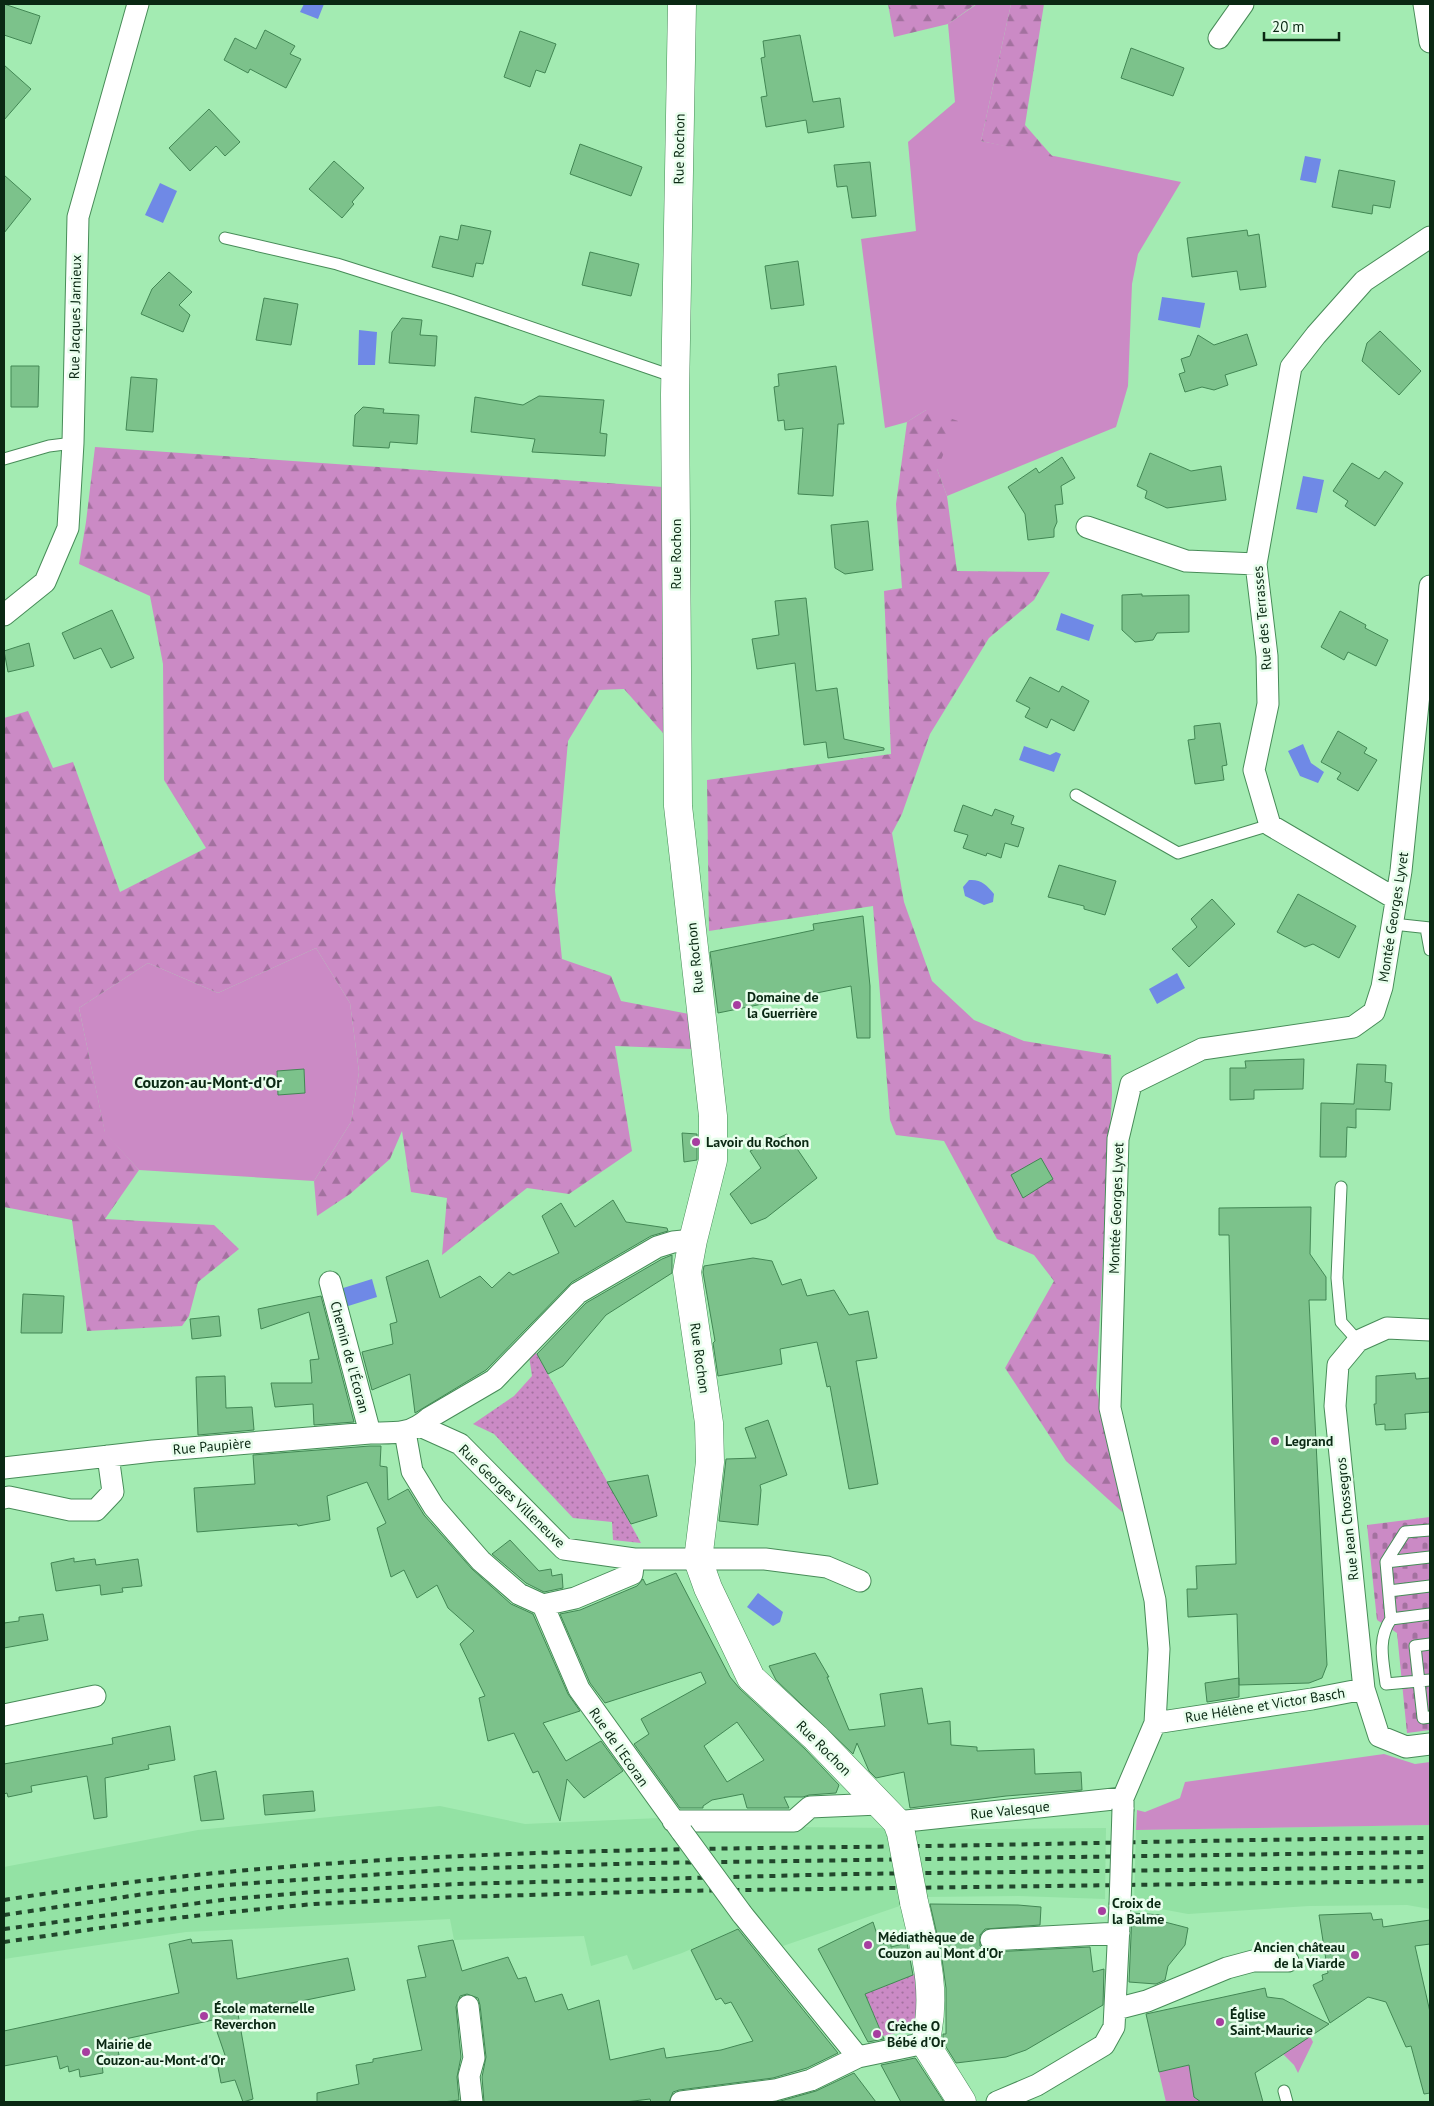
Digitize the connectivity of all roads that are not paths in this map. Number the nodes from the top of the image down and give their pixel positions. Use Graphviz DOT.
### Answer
graph roads {
  1 [pos="138,4"];
  2 [pos="682,4"];
  3 [pos="1243,4"];
  4 [pos="1424,4"];
  5 [pos="1219,38"];
  6 [pos="1430,42"];
  7 [pos="1430,237"];
  8 [pos="225,238"];
  9 [pos="676,377"];
  10 [pos="73,443"];
  11 [pos="4,459"];
  12 [pos="1087,527"];
  13 [pos="1256,564"];
  14 [pos="1430,586"];
  15 [pos="4,615"];
  16 [pos="1076,795"];
  17 [pos="1270,825"];
  18 [pos="1396,899"];
  19 [pos="1393,924"];
  20 [pos="1428,928"];
  21 [pos="1430,950"];
  22 [pos="1341,1187"];
  23 [pos="693,1240"];
  24 [pos="330,1282"];
  25 [pos="1430,1330"];
  26 [pos="1358,1341"];
  27 [pos="413,1429"];
  28 [pos="370,1433"];
  29 [pos="108,1456"];
  30 [pos="4,1468"];
  31 [pos="4,1498"];
  32 [pos="1430,1530"];
  33 [pos="1430,1557"];
  34 [pos="634,1558"];
  35 [pos="698,1560"];
  36 [pos="1386,1562"];
  37 [pos="860,1581"];
  38 [pos="1430,1586"];
  39 [pos="1389,1590"];
  40 [pos="543,1606"];
  41 [pos="1430,1614"];
  42 [pos="1392,1619"];
  43 [pos="1430,1644"];
  44 [pos="1425,1680"];
  45 [pos="1386,1684"];
  46 [pos="1364,1689"];
  47 [pos="95,1696"];
  48 [pos="4,1715"];
  49 [pos="1430,1717"];
  50 [pos="1154,1723"];
  51 [pos="1430,1744"];
  52 [pos="1123,1804"];
  53 [pos="892,1820"];
  54 [pos="678,1826"];
  55 [pos="1119,1933"];
  56 [pos="991,1940"];
  57 [pos="1288,1961"];
  58 [pos="468,2006"];
  59 [pos="1116,2009"];
  60 [pos="925,2043"];
  61 [pos="858,2057"];
  62 [pos="1284,2090"];
  63 [pos="472,2102"];
  64 [pos="681,2102"];
  65 [pos="962,2102"];
  66 [pos="997,2102"];
  67 [pos="1287,2102"];
  1 -- 10 [label="street, Rue Jacques Jarnieux"];
  2 -- 9 [label="street, Rue Rochon"];
  3 -- 5 [label="street"];
  4 -- 6 [label="street"];
  7 -- 13 [label="street, Rue des Terrasses"];
  8 -- 9 [label="lane"];
  9 -- 23 [label="street, Rue Rochon"];
  10 -- 11 [label="lane"];
  10 -- 15 [label="street, Rue Jacques Jarnieux"];
  12 -- 13 [label="street"];
  13 -- 17 [label="street, Rue des Terrasses"];
  14 -- 18 [label="street, Montée Georges Lyvet"];
  16 -- 17 [label="lane"];
  17 -- 18 [label="street"];
  18 -- 19 [label="street, Montée Georges Lyvet"];
  19 -- 20 [label="lane"];
  19 -- 50 [label="street, Montée Georges Lyvet"];
  20 -- 21 [label="lane"];
  22 -- 26 [label="lane"];
  23 -- 27 [label="street"];
  23 -- 35 [label="street, Rue Rochon"];
  24 -- 28 [label="street, Chemin de l'Écoran"];
  25 -- 26 [label="street, Rue Jean Chossegros"];
  26 -- 46 [label="street, Rue Jean Chossegros"];
  27 -- 28 [label="street, Rue Paupière"];
  27 -- 34 [label="street, Rue Georges Villeneuve"];
  27 -- 40 [label="street"];
  28 -- 29 [label="street, Rue Paupière"];
  29 -- 30 [label="street, Rue Paupière"];
  29 -- 31 [label="street"];
  32 -- 36 [label="lane"];
  33 -- 36 [label="lane"];
  34 -- 35 [label="street, Rue Georges Villeneuve"];
  34 -- 40 [label="street"];
  35 -- 37 [label="street, Rue Georges Villeneuve"];
  35 -- 53 [label="street, Rue Rochon"];
  36 -- 39 [label="lane"];
  38 -- 39 [label="lane"];
  39 -- 42 [label="lane"];
  40 -- 54 [label="street, Rue de l'Ecoran"];
  41 -- 42 [label="lane"];
  42 -- 45 [label="lane"];
  43 -- 44 [label="lane"];
  44 -- 45 [label="lane"];
  44 -- 49 [label="lane"];
  45 -- 46 [label="lane"];
  46 -- 50 [label="street, Rue Hélène et Victor Basch"];
  46 -- 51 [label="street, Rue Hélène et Victor Basch"];
  47 -- 48 [label="street"];
  50 -- 52 [label="street, Montée Georges Lyvet"];
  52 -- 53 [label="street, Rue Valesque"];
  52 -- 55 [label="street, Montée Georges Lyvet, bridge"];
  53 -- 54 [label="street, Rue Valesque"];
  53 -- 60 [label="street, bridge"];
  54 -- 61 [label="street, Rue de l'Ecoran, bridge"];
  55 -- 56 [label="street"];
  55 -- 59 [label="street, Montée Georges Lyvet"];
  57 -- 59 [label="street"];
  58 -- 63 [label="street"];
  59 -- 66 [label="street, Montée Georges Lyvet"];
  60 -- 61 [label="street"];
  60 -- 65 [label="street"];
  61 -- 64 [label="street"];
  62 -- 67 [label="lane"];
}
